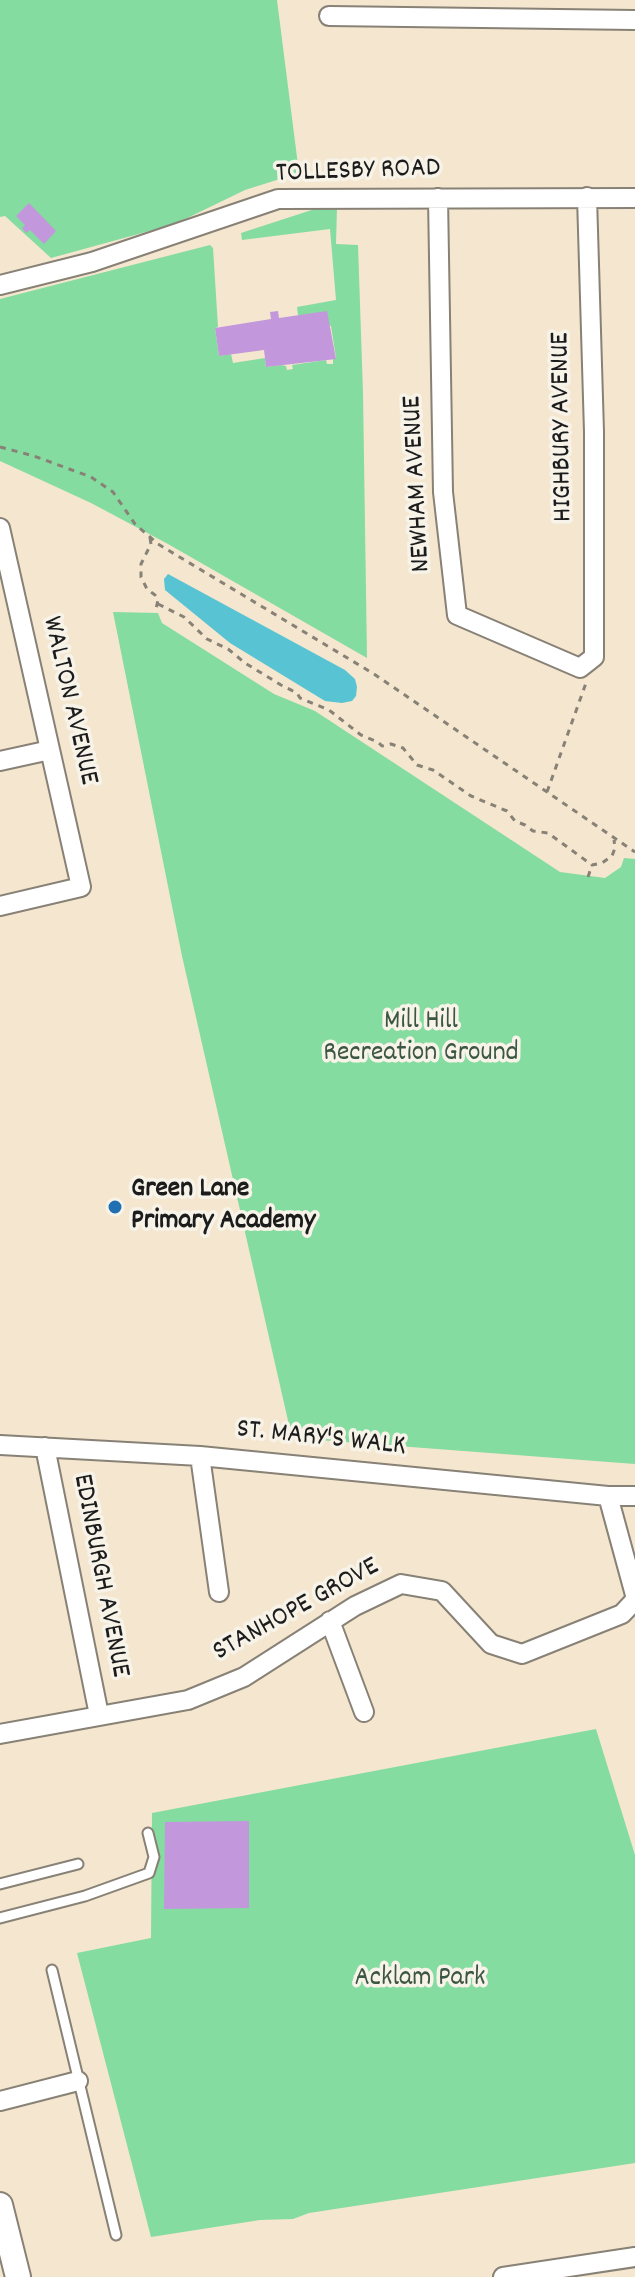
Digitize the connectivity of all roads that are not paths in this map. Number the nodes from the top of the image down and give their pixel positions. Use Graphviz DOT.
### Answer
graph roads {
  1 [pos="329,16"];
  2 [pos="635,20"];
  3 [pos="587,197"];
  4 [pos="438,198"];
  5 [pos="635,198"];
  6 [pos="0,285"];
  7 [pos="0,528"];
  8 [pos="9,610"];
  9 [pos="594,657"];
  10 [pos="50,750"];
  11 [pos="0,761"];
  12 [pos="0,906"];
  13 [pos="0,1445"];
  14 [pos="45,1447"];
  15 [pos="200,1456"];
  16 [pos="608,1496"];
  17 [pos="635,1496"];
  18 [pos="219,1592"];
  19 [pos="635,1597"];
  20 [pos="330,1621"];
  21 [pos="364,1712"];
  22 [pos="99,1715"];
  23 [pos="0,1734"];
  24 [pos="148,1833"];
  25 [pos="78,1864"];
  26 [pos="0,1884"];
  27 [pos="0,1918"];
  28 [pos="52,1970"];
  29 [pos="78,2081"];
  30 [pos="0,2101"];
  31 [pos="0,2205"];
  32 [pos="116,2235"];
  33 [pos="635,2257"];
  34 [pos="534,2274"];
  35 [pos="18,2277"];
  36 [pos="503,2277"];
  1 -- 2 [label="street"];
  3 -- 4 [label="street, TOLLESBY ROAD"];
  3 -- 5 [label="street, TOLLESBY ROAD"];
  3 -- 9 [label="street, HIGHBURY AVENUE"];
  4 -- 6 [label="street, TOLLESBY ROAD"];
  4 -- 9 [label="street, NEWHAM AVENUE"];
  7 -- 8 [label="street, WALTON AVENUE"];
  8 -- 10 [label="street, WALTON AVENUE"];
  10 -- 11 [label="street"];
  10 -- 12 [label="street, WALTON AVENUE"];
  13 -- 14 [label="street, ST. MARY'S WALK"];
  14 -- 15 [label="street, ST. MARY'S WALK"];
  14 -- 22 [label="street, EDINBURGH AVENUE"];
  15 -- 16 [label="street, ST. MARY'S WALK"];
  15 -- 18 [label="street"];
  16 -- 17 [label="street, ST. MARY'S WALK"];
  16 -- 19 [label="street, STANHOPE GROVE"];
  19 -- 20 [label="street, STANHOPE GROVE"];
  20 -- 21 [label="street"];
  20 -- 22 [label="street, STANHOPE GROVE"];
  22 -- 23 [label="street, STANHOPE GROVE"];
  24 -- 27 [label="lane"];
  25 -- 26 [label="lane"];
  28 -- 29 [label="lane"];
  29 -- 30 [label="street"];
  29 -- 32 [label="lane"];
  31 -- 35 [label="street"];
  33 -- 34 [label="street"];
  34 -- 36 [label="street"];
}
